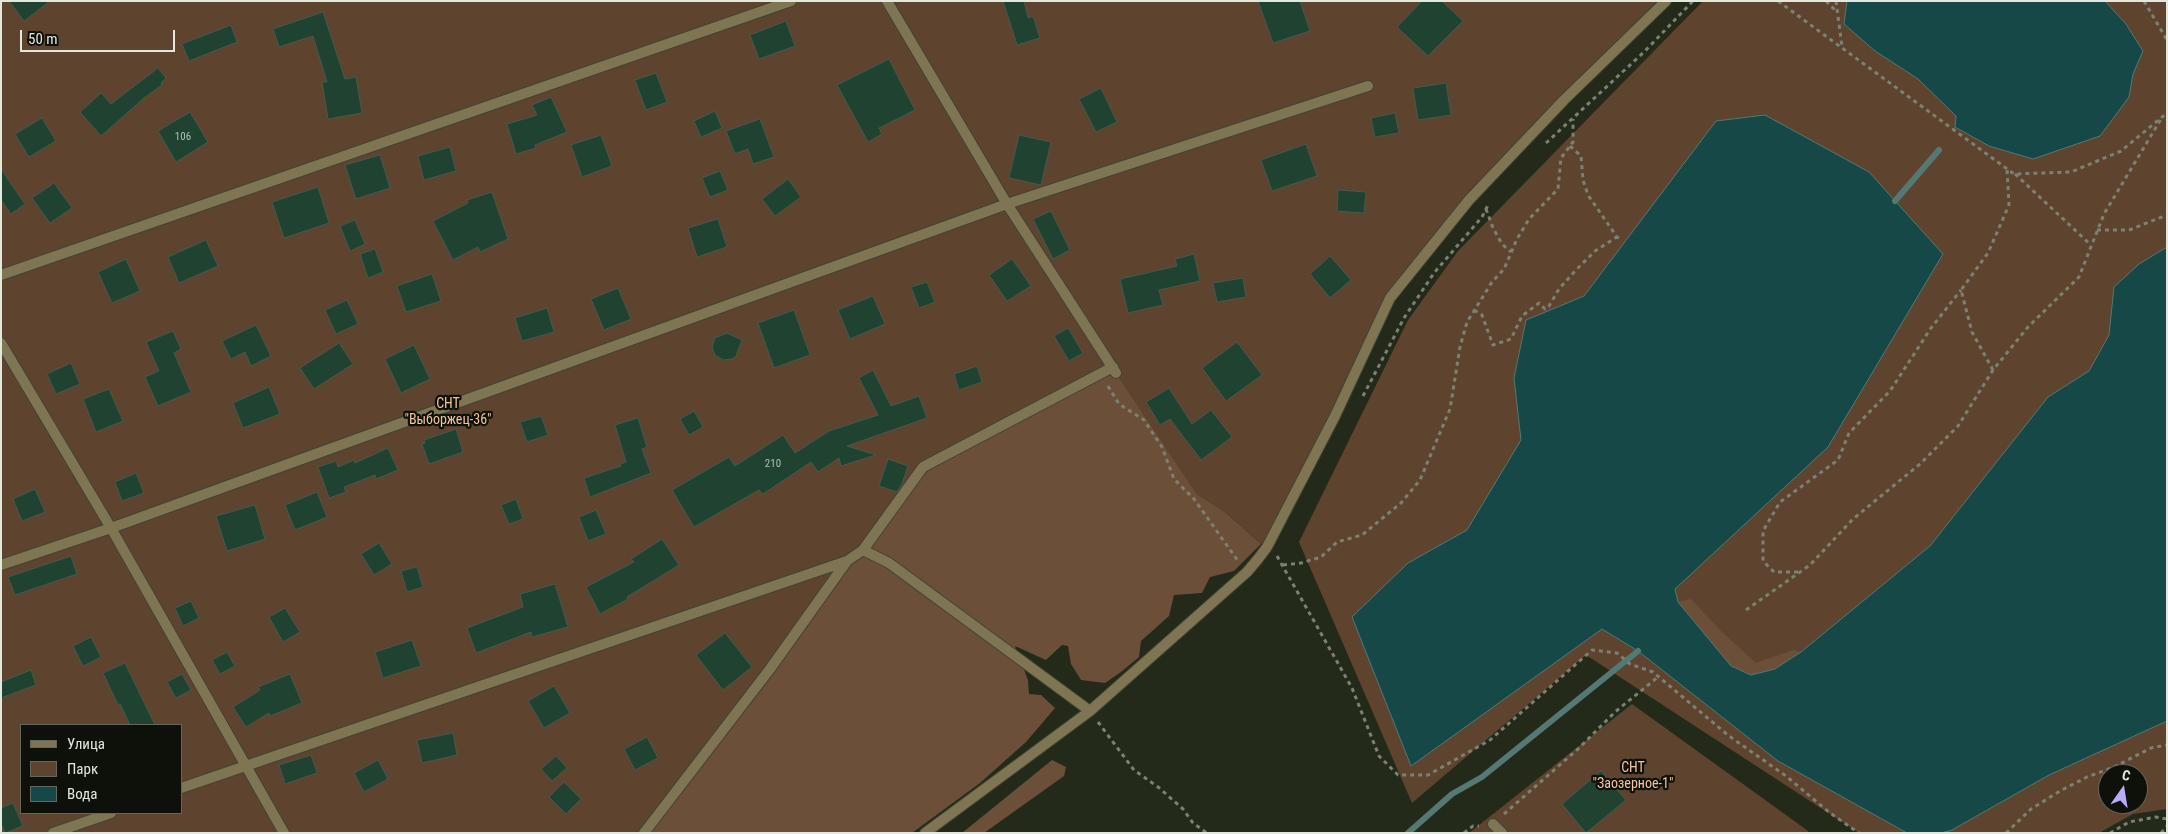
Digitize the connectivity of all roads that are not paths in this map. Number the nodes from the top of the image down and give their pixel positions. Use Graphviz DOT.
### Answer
graph roads {
  1 [pos="791,1"];
  2 [pos="887,1"];
  3 [pos="1666,1"];
  4 [pos="1368,86"];
  5 [pos="1007,204"];
  6 [pos="1,275"];
  7 [pos="1,343"];
  8 [pos="111,528"];
  9 [pos="863,550"];
  10 [pos="847,561"];
  11 [pos="1,565"];
  12 [pos="1090,711"];
  13 [pos="245,766"];
  14 [pos="182,788"];
  15 [pos="108,814"];
  16 [pos="1493,824"];
  17 [pos="53,833"];
  18 [pos="284,833"];
  19 [pos="644,833"];
  20 [pos="925,833"];
  21 [pos="1502,833"];
  1 -- 6 [label="street"];
  2 -- 5 [label="street"];
  3 -- 12 [label="street"];
  4 -- 5 [label="street"];
  5 -- 8 [label="street"];
  5 -- 9 [label="street"];
  7 -- 8 [label="street"];
  8 -- 11 [label="street"];
  8 -- 13 [label="street"];
  9 -- 10 [label="street"];
  9 -- 12 [label="street"];
  10 -- 13 [label="street"];
  10 -- 19 [label="street"];
  12 -- 20 [label="street"];
  13 -- 14 [label="street"];
  13 -- 18 [label="street"];
  15 -- 17 [label="street"];
  16 -- 21 [label="street"];
}
